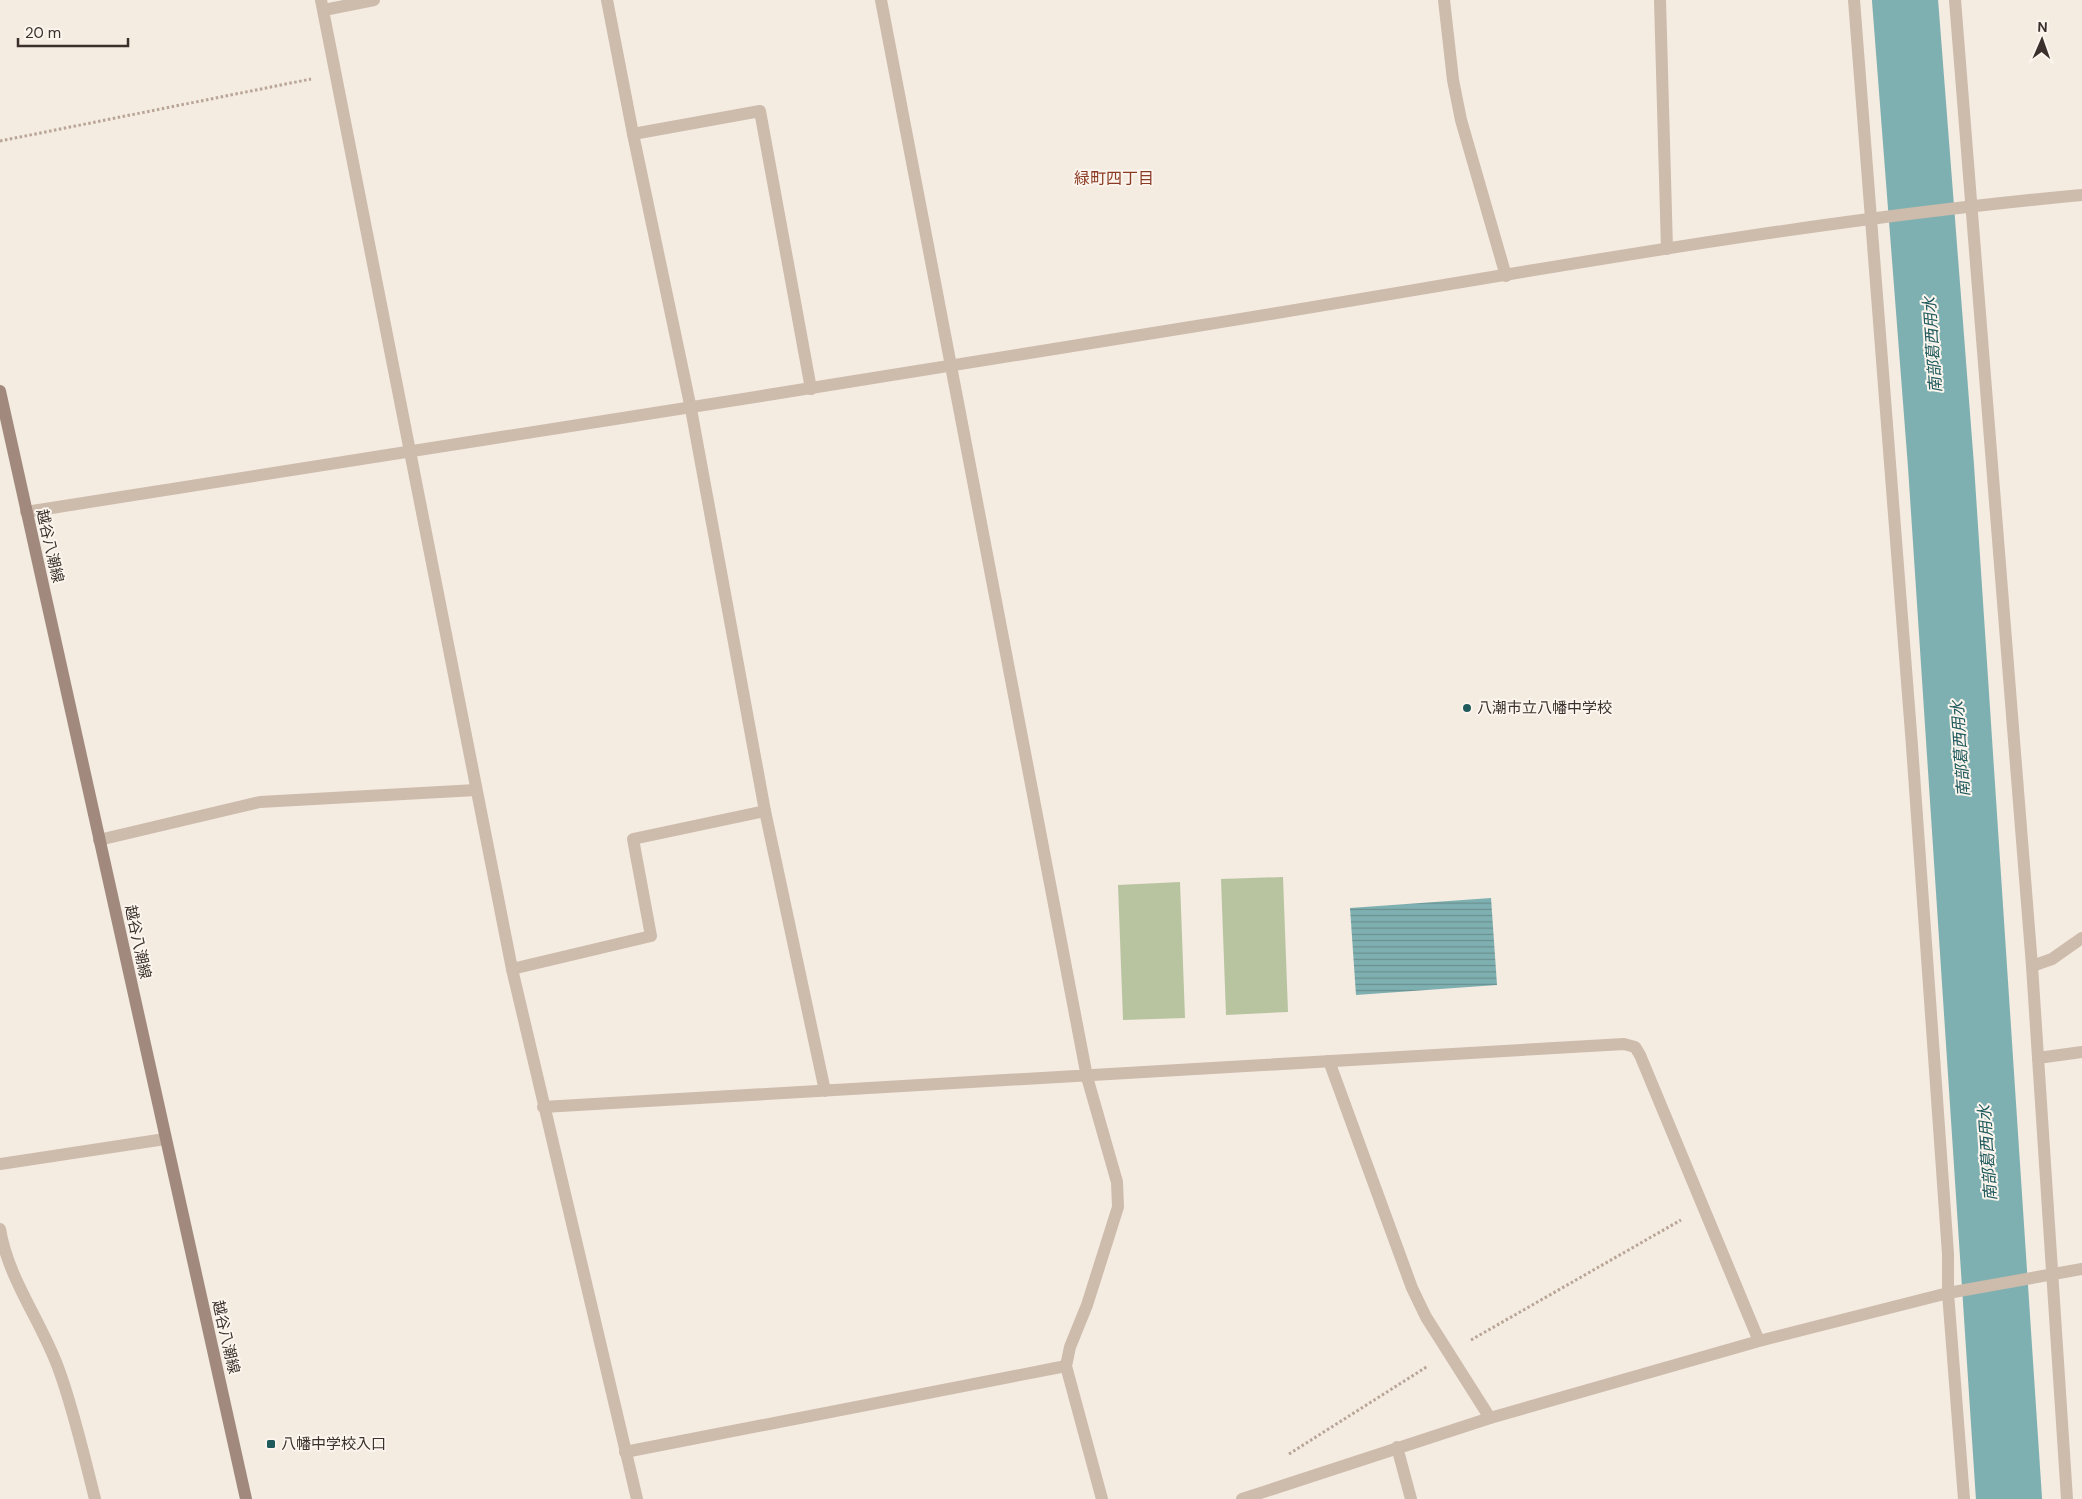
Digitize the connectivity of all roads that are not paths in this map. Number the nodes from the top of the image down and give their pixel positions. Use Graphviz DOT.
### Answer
graph roads {
  1 [pos="374,0"];
  2 [pos="607,0"];
  3 [pos="881,0"];
  4 [pos="1444,0"];
  5 [pos="1660,0"];
  6 [pos="1854,0"];
  7 [pos="1955,0"];
  8 [pos="322,5"];
  9 [pos="633,134"];
  10 [pos="2082,195"];
  11 [pos="1972,205"];
  12 [pos="1870,219"];
  13 [pos="1667,249"];
  14 [pos="1506,276"];
  15 [pos="952,366"];
  16 [pos="811,389"];
  17 [pos="0,391"];
  18 [pos="691,409"];
  19 [pos="410,451"];
  20 [pos="26,512"];
  21 [pos="476,790"];
  22 [pos="765,811"];
  23 [pos="99,840"];
  24 [pos="2082,938"];
  25 [pos="2032,966"];
  26 [pos="512,970"];
  27 [pos="2082,1052"];
  28 [pos="2038,1058"];
  29 [pos="1329,1061"];
  30 [pos="1087,1077"];
  31 [pos="825,1091"];
  32 [pos="543,1107"];
  33 [pos="165,1139"];
  34 [pos="0,1164"];
  35 [pos="0,1229"];
  36 [pos="2082,1269"];
  37 [pos="2054,1274"];
  38 [pos="1948,1293"];
  39 [pos="1758,1341"];
  40 [pos="1066,1366"];
  41 [pos="1490,1418"];
  42 [pos="1397,1447"];
  43 [pos="625,1452"];
  44 [pos="95,1499"];
  45 [pos="246,1499"];
  46 [pos="637,1499"];
  47 [pos="1102,1499"];
  48 [pos="1242,1499"];
  49 [pos="1411,1499"];
  50 [pos="1964,1499"];
  51 [pos="2067,1499"];
  1 -- 8 [label="street"];
  2 -- 9 [label="street"];
  3 -- 15 [label="street"];
  4 -- 14 [label="street"];
  5 -- 13 [label="street"];
  6 -- 12 [label="street"];
  7 -- 11 [label="street"];
  8 -- 19 [label="street"];
  9 -- 16 [label="street"];
  9 -- 18 [label="street"];
  10 -- 11 [label="street"];
  11 -- 12 [label="street"];
  11 -- 25 [label="street"];
  12 -- 13 [label="street"];
  12 -- 38 [label="street"];
  13 -- 14 [label="street"];
  14 -- 15 [label="street"];
  15 -- 16 [label="street"];
  15 -- 30 [label="street"];
  16 -- 18 [label="street"];
  17 -- 20 [label="main road, 越谷八潮線"];
  18 -- 19 [label="street"];
  18 -- 22 [label="street"];
  19 -- 20 [label="street"];
  19 -- 21 [label="street"];
  20 -- 23 [label="main road, 越谷八潮線"];
  21 -- 23 [label="street"];
  21 -- 26 [label="street"];
  22 -- 26 [label="street"];
  22 -- 31 [label="street"];
  23 -- 33 [label="main road, 越谷八潮線"];
  24 -- 25 [label="street"];
  25 -- 28 [label="street"];
  26 -- 32 [label="street"];
  27 -- 28 [label="street"];
  28 -- 37 [label="street"];
  29 -- 30 [label="street"];
  29 -- 39 [label="street"];
  29 -- 41 [label="street"];
  30 -- 31 [label="street"];
  30 -- 40 [label="street"];
  31 -- 32 [label="street"];
  32 -- 43 [label="street"];
  33 -- 34 [label="street"];
  33 -- 45 [label="main road, 越谷八潮線"];
  35 -- 44 [label="street"];
  36 -- 37 [label="street"];
  37 -- 38 [label="street"];
  37 -- 51 [label="street"];
  38 -- 39 [label="street"];
  38 -- 50 [label="street"];
  39 -- 41 [label="street"];
  40 -- 43 [label="street"];
  40 -- 47 [label="street"];
  41 -- 42 [label="street"];
  42 -- 48 [label="street"];
  42 -- 49 [label="street"];
  43 -- 46 [label="street"];
}
